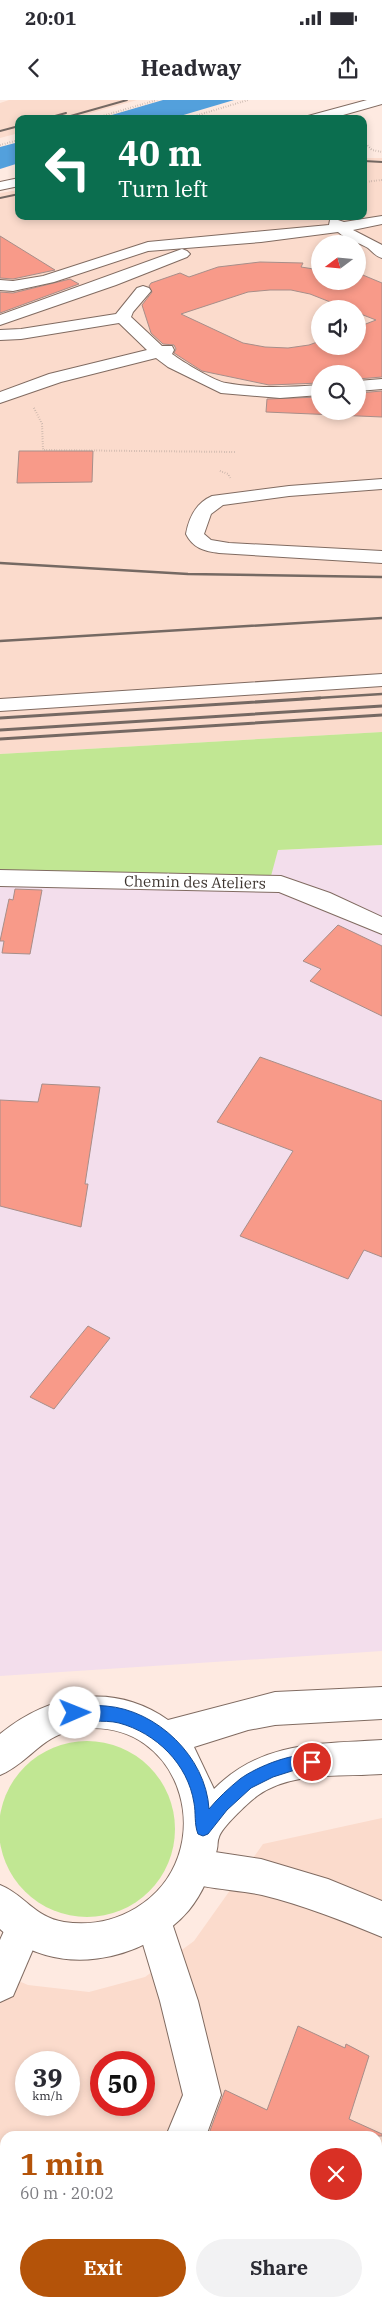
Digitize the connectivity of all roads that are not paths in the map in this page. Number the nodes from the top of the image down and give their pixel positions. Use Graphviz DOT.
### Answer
graph roads {
  1 [pos="382,100"];
  2 [pos="333,115"];
  3 [pos="15,183"];
  4 [pos="0,186"];
  5 [pos="382,220"];
  6 [pos="345,222"];
  7 [pos="249,239"];
  8 [pos="382,253"];
  9 [pos="0,285"];
  10 [pos="143,291"];
  11 [pos="123,318"];
  12 [pos="0,320"];
  13 [pos="0,335"];
  14 [pos="162,351"];
  15 [pos="382,384"];
  16 [pos="366,385"];
  17 [pos="311,391"];
  18 [pos="0,398"];
  19 [pos="382,484"];
  20 [pos="382,557"];
  21 [pos="382,680"];
  22 [pos="0,704"];
  23 [pos="0,878"];
  24 [pos="382,926"];
  25 [pos="382,1703"];
  26 [pos="164,1737"];
  27 [pos="5,1747"];
  28 [pos="382,1757"];
  29 [pos="203,1828"];
  30 [pos="195,1867"];
  31 [pos="12,1914"];
  32 [pos="382,1919"];
  33 [pos="154,1920"];
  34 [pos="0,1983"];
  35 [pos="188,2131"];
  1 -- 2 [label="street"];
  3 -- 4 [label="street"];
  5 -- 6 [label="street"];
  6 -- 7 [label="street"];
  6 -- 8 [label="street"];
  7 -- 9 [label="street"];
  7 -- 12 [label="street"];
  10 -- 11 [label="street"];
  11 -- 13 [label="street"];
  11 -- 14 [label="street"];
  14 -- 17 [label="street"];
  14 -- 18 [label="street"];
  15 -- 16 [label="street"];
  19 -- 20 [label="street"];
  21 -- 22 [label="street"];
  23 -- 24 [label="street, Chemin des Ateliers"];
  25 -- 26 [label="street"];
  26 -- 27 [label="street"];
  26 -- 29 [label="street"];
  28 -- 29 [label="street"];
  29 -- 30 [label="street"];
  30 -- 32 [label="street"];
  30 -- 33 [label="street"];
  31 -- 33 [label="street"];
  31 -- 34 [label="street"];
  33 -- 35 [label="street"];
}
